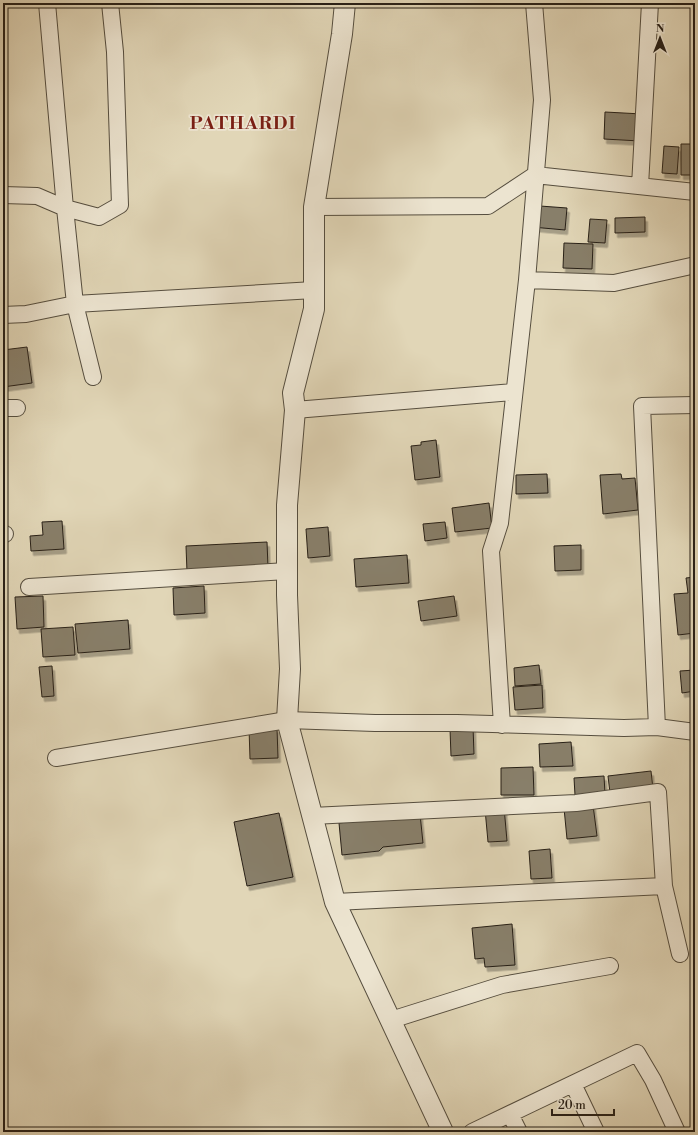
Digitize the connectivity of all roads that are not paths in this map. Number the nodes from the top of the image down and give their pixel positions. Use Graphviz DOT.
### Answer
graph roads {
  1 [pos="47,3"];
  2 [pos="110,3"];
  3 [pos="345,3"];
  4 [pos="534,3"];
  5 [pos="650,3"];
  6 [pos="535,175"];
  7 [pos="640,186"];
  8 [pos="695,192"];
  9 [pos="3,195"];
  10 [pos="314,207"];
  11 [pos="65,208"];
  12 [pos="695,266"];
  13 [pos="527,280"];
  14 [pos="314,290"];
  15 [pos="75,304"];
  16 [pos="3,315"];
  17 [pos="93,377"];
  18 [pos="514,392"];
  19 [pos="695,405"];
  20 [pos="295,410"];
  21 [pos="287,571"];
  22 [pos="29,587"];
  23 [pos="287,720"];
  24 [pos="502,725"];
  25 [pos="657,727"];
  26 [pos="695,732"];
  27 [pos="56,758"];
  28 [pos="312,816"];
  29 [pos="664,886"];
  30 [pos="336,902"];
  31 [pos="680,954"];
  32 [pos="610,966"];
  33 [pos="391,1020"];
  34 [pos="572,1084"];
  35 [pos="510,1114"];
  36 [pos="443,1132"];
  37 [pos="472,1132"];
  38 [pos="519,1132"];
  39 [pos="596,1132"];
  40 [pos="677,1132"];
  1 -- 11 [label="street"];
  2 -- 11 [label="street"];
  3 -- 10 [label="street"];
  4 -- 6 [label="street"];
  5 -- 7 [label="street"];
  6 -- 7 [label="street"];
  6 -- 10 [label="street"];
  6 -- 13 [label="street"];
  7 -- 8 [label="street"];
  9 -- 11 [label="street"];
  10 -- 14 [label="street"];
  11 -- 15 [label="street"];
  12 -- 13 [label="street"];
  13 -- 18 [label="street"];
  14 -- 15 [label="street"];
  14 -- 20 [label="street"];
  15 -- 16 [label="street"];
  15 -- 17 [label="street"];
  18 -- 20 [label="street"];
  18 -- 24 [label="street"];
  19 -- 25 [label="street"];
  20 -- 21 [label="street"];
  21 -- 22 [label="street"];
  21 -- 23 [label="street"];
  23 -- 24 [label="street"];
  23 -- 27 [label="street"];
  23 -- 28 [label="street"];
  24 -- 25 [label="street"];
  25 -- 26 [label="street"];
  28 -- 29 [label="street"];
  28 -- 30 [label="street"];
  29 -- 30 [label="street"];
  29 -- 31 [label="street"];
  30 -- 33 [label="street"];
  32 -- 33 [label="street"];
  33 -- 36 [label="street"];
  34 -- 35 [label="street"];
  34 -- 39 [label="street"];
  34 -- 40 [label="street"];
  35 -- 37 [label="street"];
  35 -- 38 [label="street"];
}
